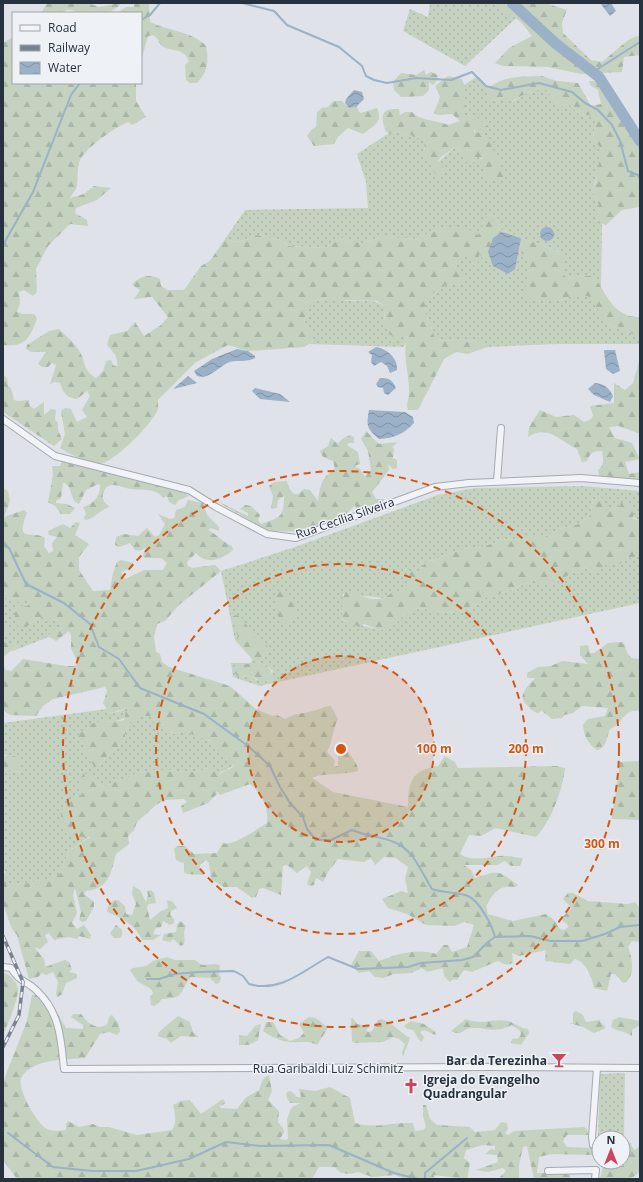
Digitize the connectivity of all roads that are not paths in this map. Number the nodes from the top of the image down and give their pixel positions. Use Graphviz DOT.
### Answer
graph roads {
  1 [pos="3,419"];
  2 [pos="501,428"];
  3 [pos="497,481"];
  4 [pos="640,483"];
  5 [pos="3,967"];
  6 [pos="597,1068"];
  7 [pos="640,1068"];
  8 [pos="593,1130"];
  9 [pos="548,1171"];
  10 [pos="595,1179"];
  1 -- 3 [label="street, Rua Cecília Silveira"];
  2 -- 3 [label="street"];
  3 -- 4 [label="street, Rua Cecília Silveira"];
  5 -- 6 [label="street, Rua Garibaldi Luiz Schimitz"];
  6 -- 7 [label="street, Rua Garibaldi Luiz Schimitz"];
  6 -- 8 [label="street"];
  9 -- 10 [label="street"];
}
